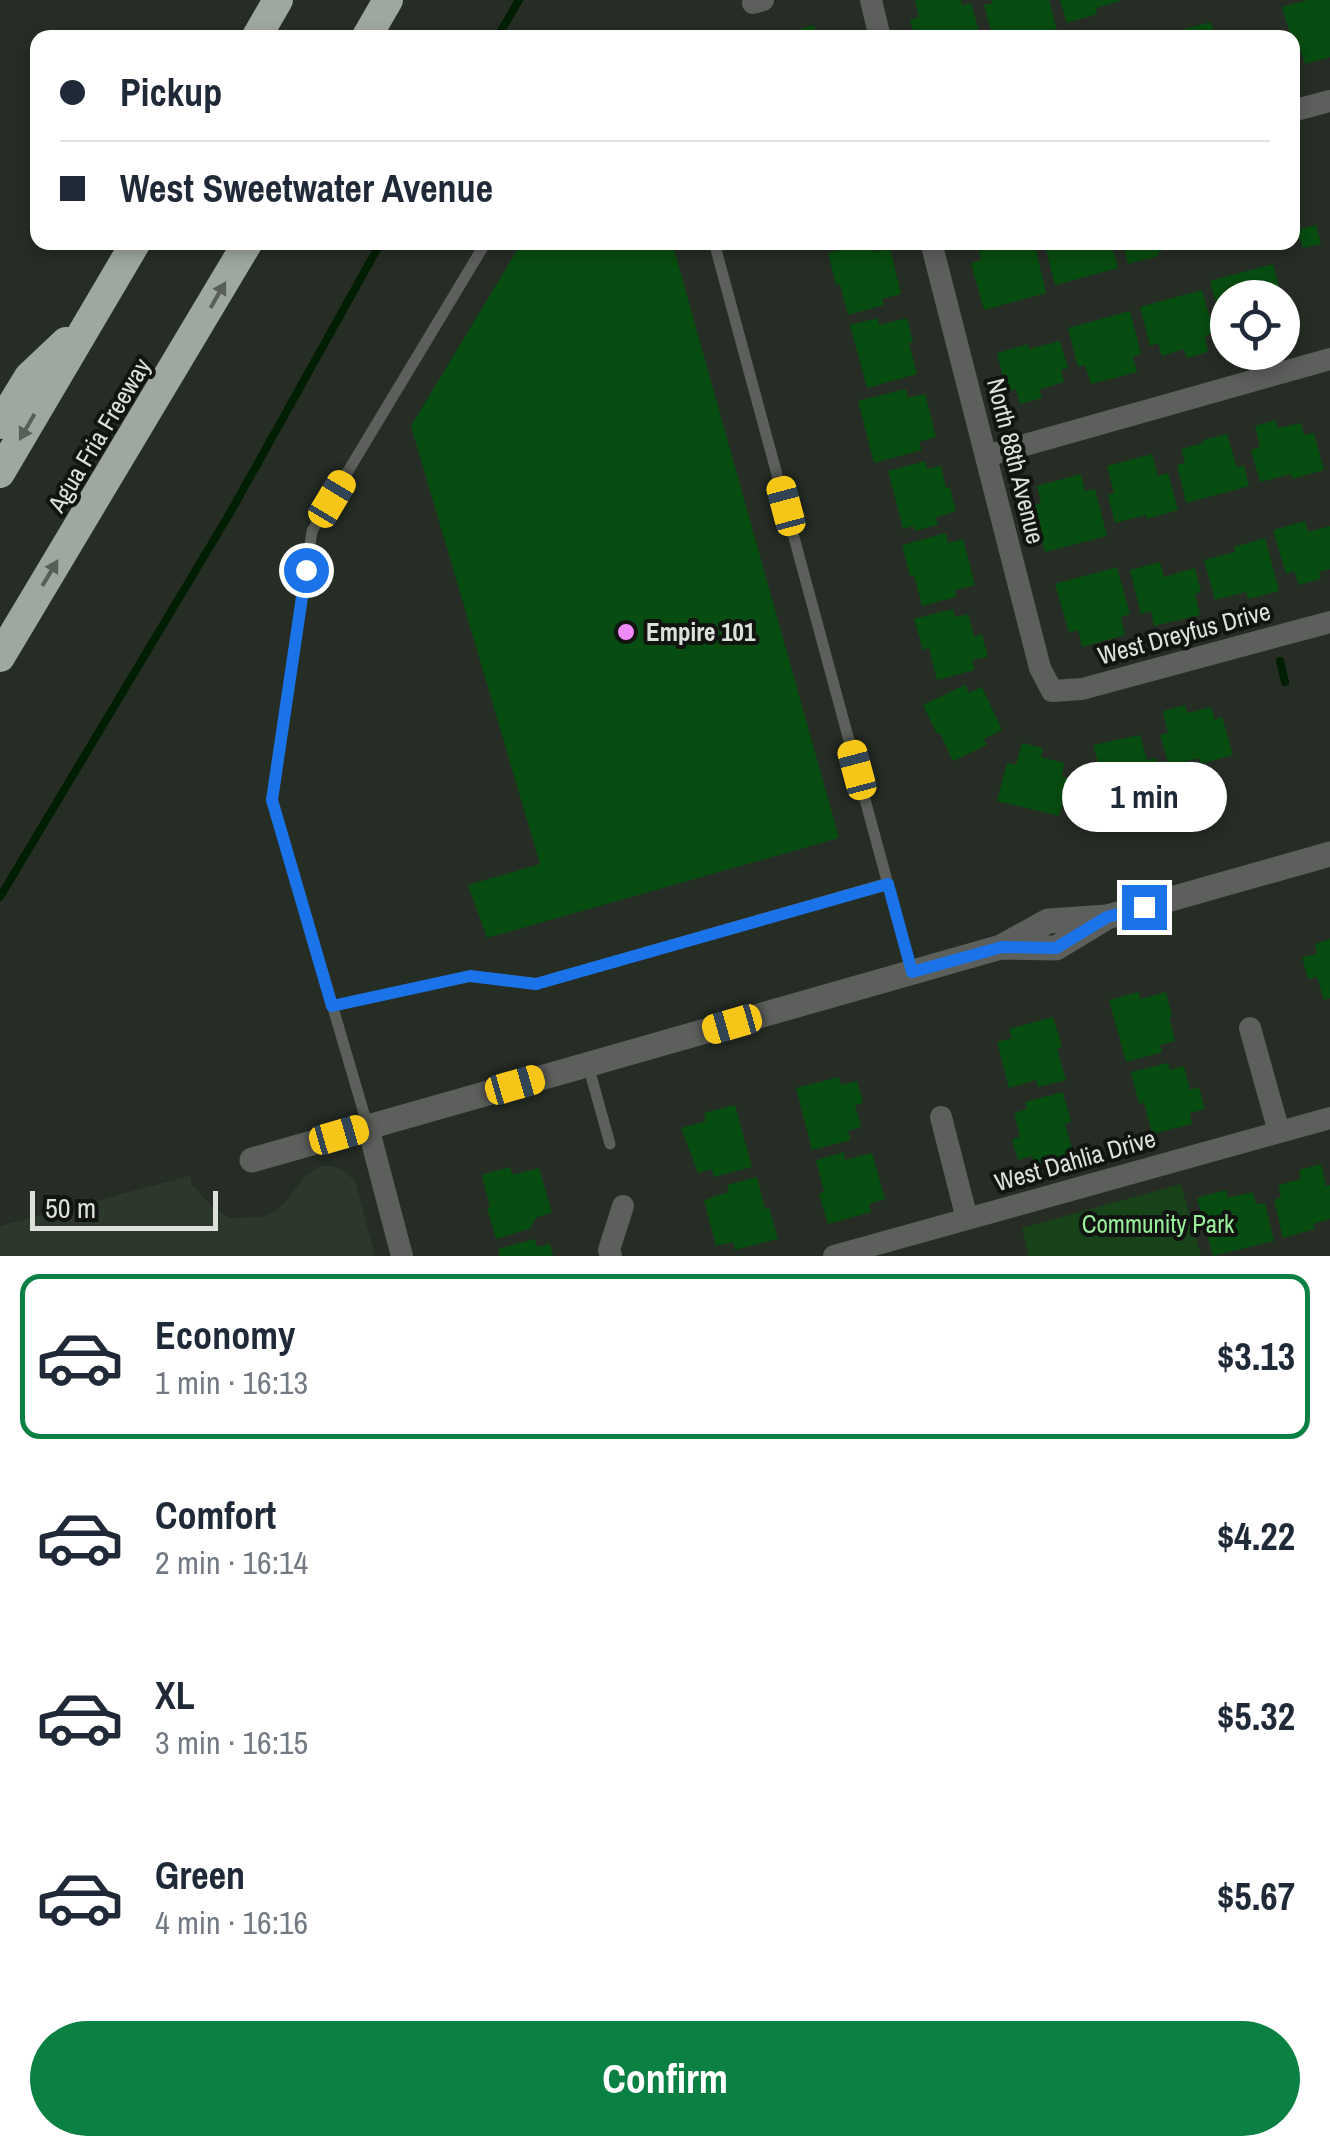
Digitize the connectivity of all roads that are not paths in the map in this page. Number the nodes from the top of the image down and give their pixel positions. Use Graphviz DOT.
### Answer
graph roads {
  1 [pos="278,0"];
  2 [pos="388,0"];
  3 [pos="870,0"];
  4 [pos="261,30"];
  5 [pos="371,30"];
  6 [pos="878,30"];
  7 [pos="1330,101"];
  8 [pos="1300,110"];
  9 [pos="131,250"];
  10 [pos="243,250"];
  11 [pos="481,250"];
  12 [pos="716,250"];
  13 [pos="934,250"];
  14 [pos="90,320"];
  15 [pos="1330,360"];
  16 [pos="0,424"];
  17 [pos="986,456"];
  18 [pos="0,473"];
  19 [pos="1330,622"];
  20 [pos="0,657"];
  21 [pos="1052,691"];
  22 [pos="1330,854"];
  23 [pos="888,884"];
  24 [pos="912,972"];
  25 [pos="332,1006"];
  26 [pos="1250,1028"];
  27 [pos="588,1064"];
  28 [pos="941,1117"];
  29 [pos="1330,1118"];
  30 [pos="368,1127"];
  31 [pos="1278,1132"];
  32 [pos="610,1144"];
  33 [pos="252,1160"];
  34 [pos="623,1206"];
  35 [pos="967,1219"];
  36 [pos="402,1256"];
  37 [pos="610,1256"];
  38 [pos="834,1256"];
  1 -- 4 [label="highway"];
  2 -- 5 [label="highway"];
  3 -- 6 [label="street"];
  7 -- 8 [label="street"];
  9 -- 14 [label="highway"];
  20 -- 10 [label="highway, Agua Fria Freeway, one-way"];
  11 -- 25 [label="lane"];
  12 -- 23 [label="lane"];
  13 -- 17 [label="street, North 88th Avenue"];
  14 -- 16 [label="highway"];
  14 -- 18 [label="highway, one-way"];
  15 -- 17 [label="street"];
  17 -- 21 [label="street, North 88th Avenue"];
  19 -- 21 [label="street, West Dreyfus Drive"];
  22 -- 24 [label="street"];
  23 -- 24 [label="lane"];
  23 -- 25 [label="lane"];
  24 -- 27 [label="street"];
  25 -- 30 [label="lane"];
  26 -- 31 [label="street"];
  27 -- 30 [label="street"];
  27 -- 32 [label="lane"];
  28 -- 35 [label="street"];
  29 -- 31 [label="street, West Dahlia Drive"];
  30 -- 33 [label="street"];
  30 -- 36 [label="street"];
  31 -- 35 [label="street, West Dahlia Drive"];
  34 -- 37 [label="street"];
  35 -- 38 [label="street, West Dahlia Drive"];
}
